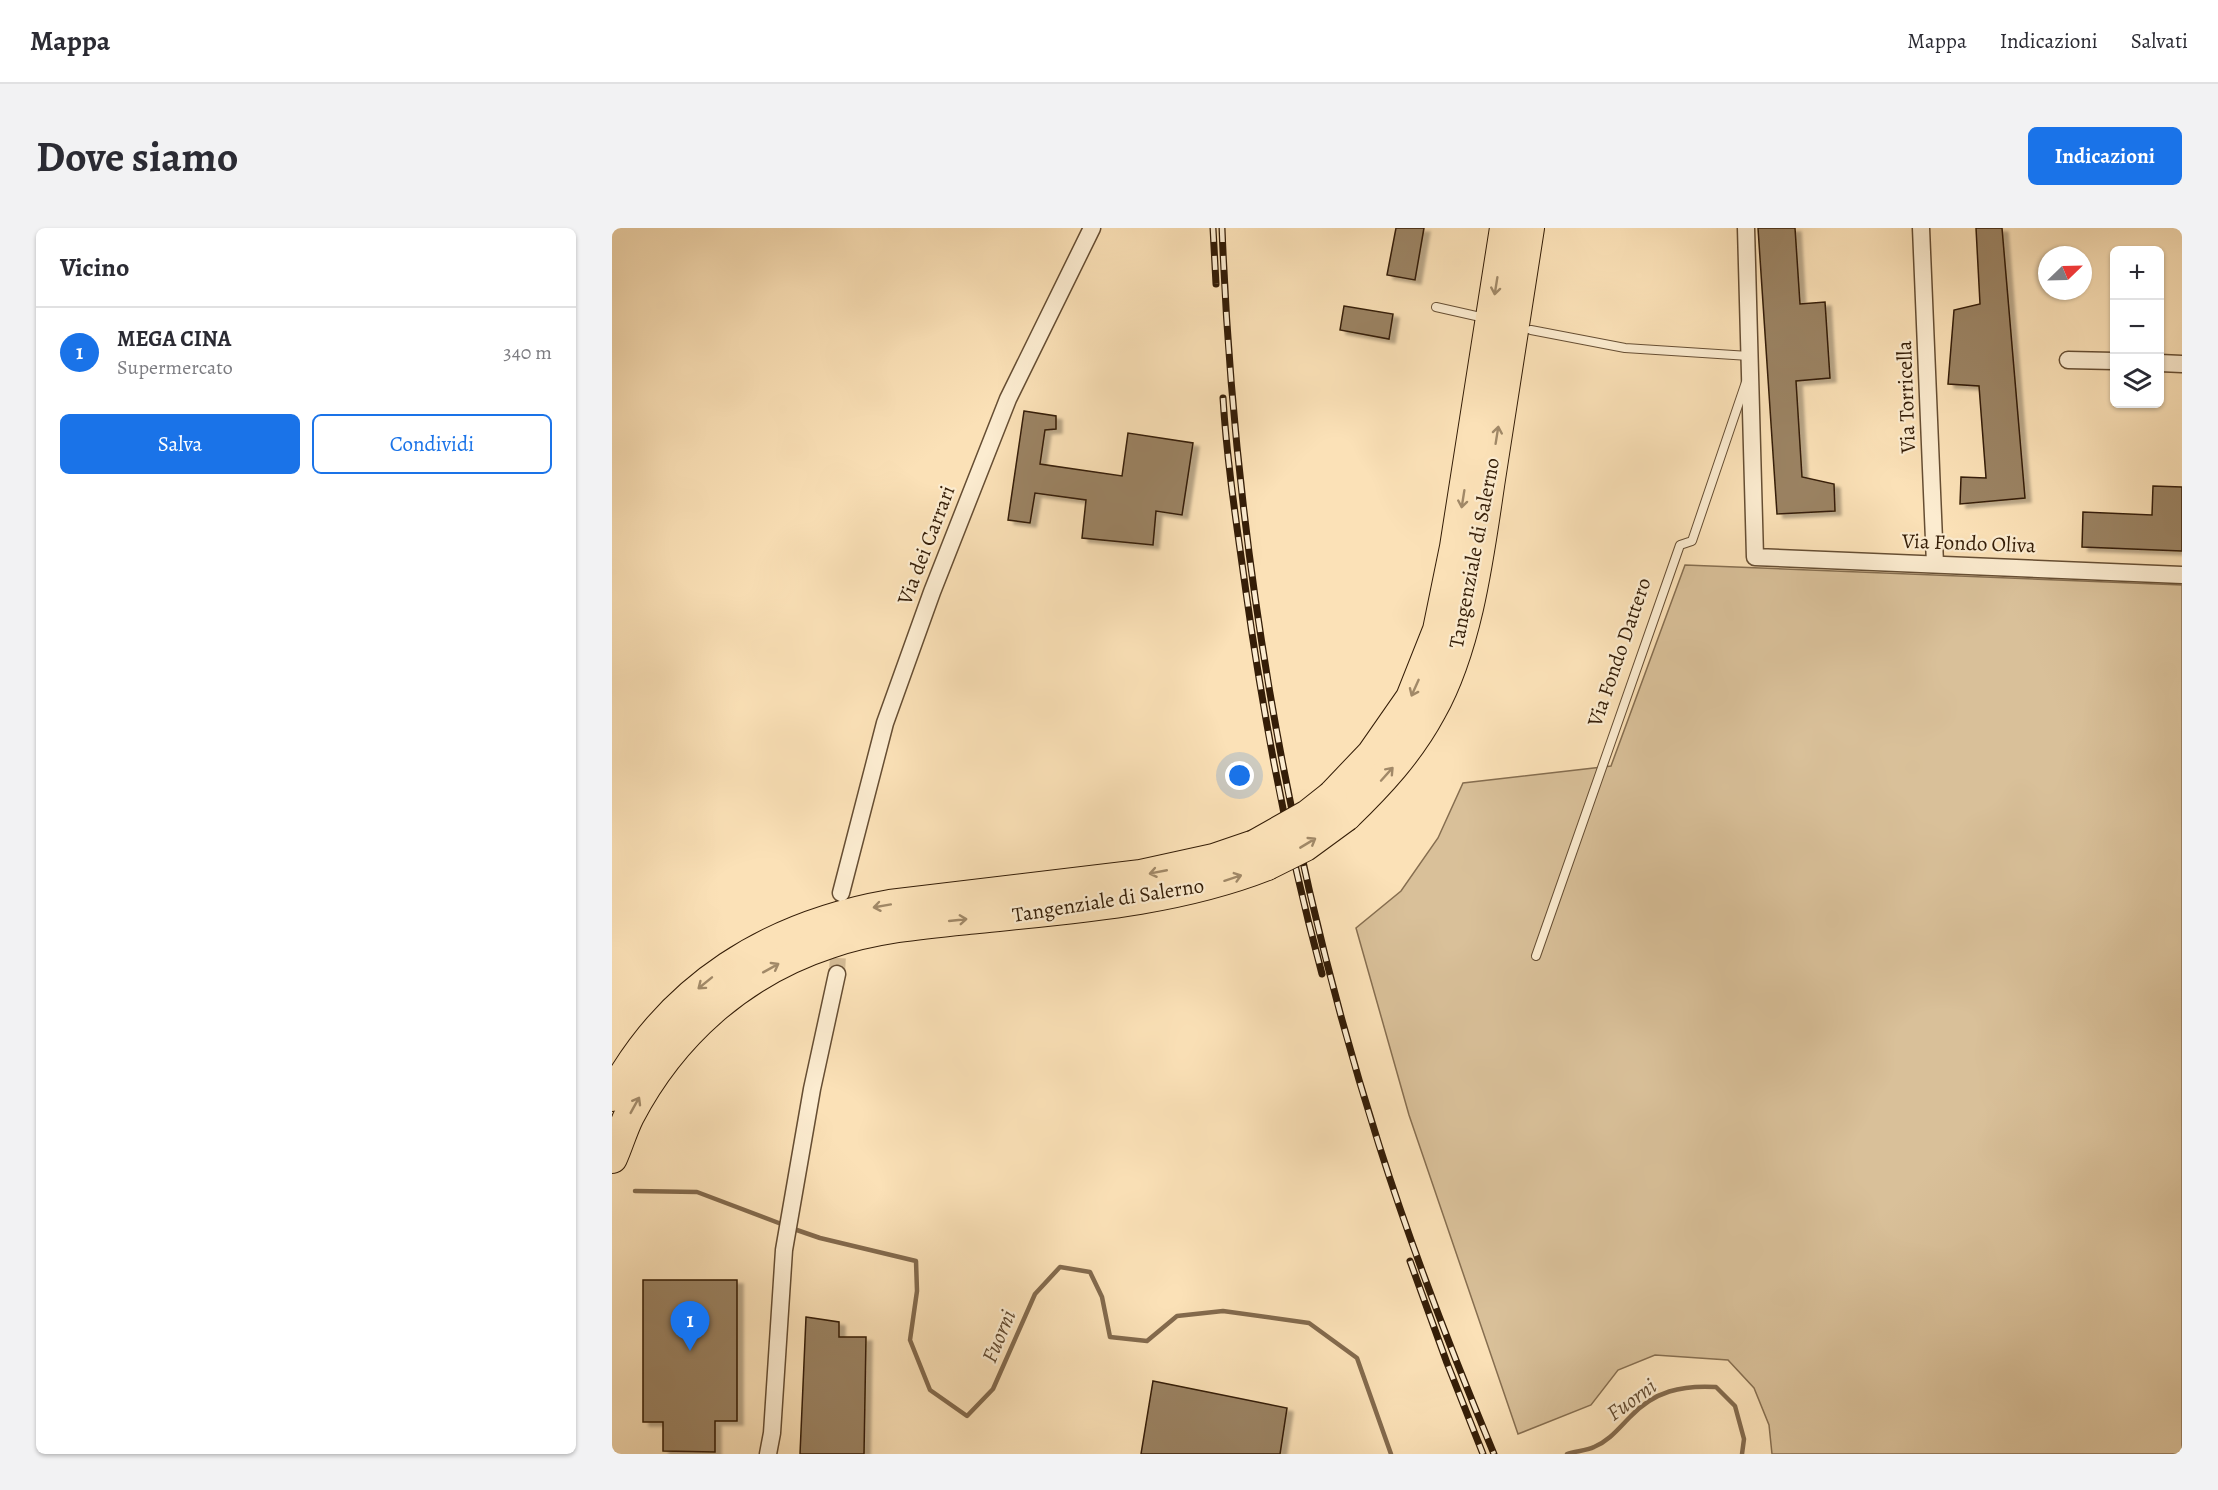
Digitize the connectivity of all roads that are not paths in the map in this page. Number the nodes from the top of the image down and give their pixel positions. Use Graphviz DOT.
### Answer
graph roads {
  1 [pos="1092,228"];
  2 [pos="1505,228"];
  3 [pos="1529,228"];
  4 [pos="1746,228"];
  5 [pos="1921,228"];
  6 [pos="1436,307"];
  7 [pos="1476,316"];
  8 [pos="1531,330"];
  9 [pos="2068,360"];
  10 [pos="2110,361"];
  11 [pos="1749,363"];
  12 [pos="2164,363"];
  13 [pos="2182,364"];
  14 [pos="1755,557"];
  15 [pos="1935,564"];
  16 [pos="2182,575"];
  17 [pos="1339,806"];
  18 [pos="1261,855"];
  19 [pos="841,892"];
  20 [pos="1536,956"];
  21 [pos="837,974"];
  22 [pos="612,1096"];
  23 [pos="612,1158"];
  24 [pos="768,1454"];
  1 -- 19 [label="street, Via dei Carrari"];
  2 -- 17 [label="highway, Tangenziale di Salerno, one-way"];
  17 -- 3 [label="highway, Tangenziale di Salerno, one-way"];
  4 -- 11 [label="street, Via Fondo Dattero"];
  5 -- 15 [label="street, Via Torricella"];
  6 -- 7 [label="lane"];
  8 -- 11 [label="lane"];
  9 -- 10 [label="street"];
  11 -- 14 [label="street, Via Fondo Dattero"];
  11 -- 20 [label="lane, Via Fondo Dattero"];
  12 -- 13 [label="street"];
  14 -- 15 [label="street, Via Fondo Oliva"];
  15 -- 16 [label="street, Via Fondo Oliva"];
  17 -- 18 [label="highway, Tangenziale di Salerno, bridge"];
  18 -- 22 [label="highway, Tangenziale di Salerno, one-way"];
  23 -- 18 [label="highway, Tangenziale di Salerno, one-way"];
  21 -- 24 [label="street"];
}
